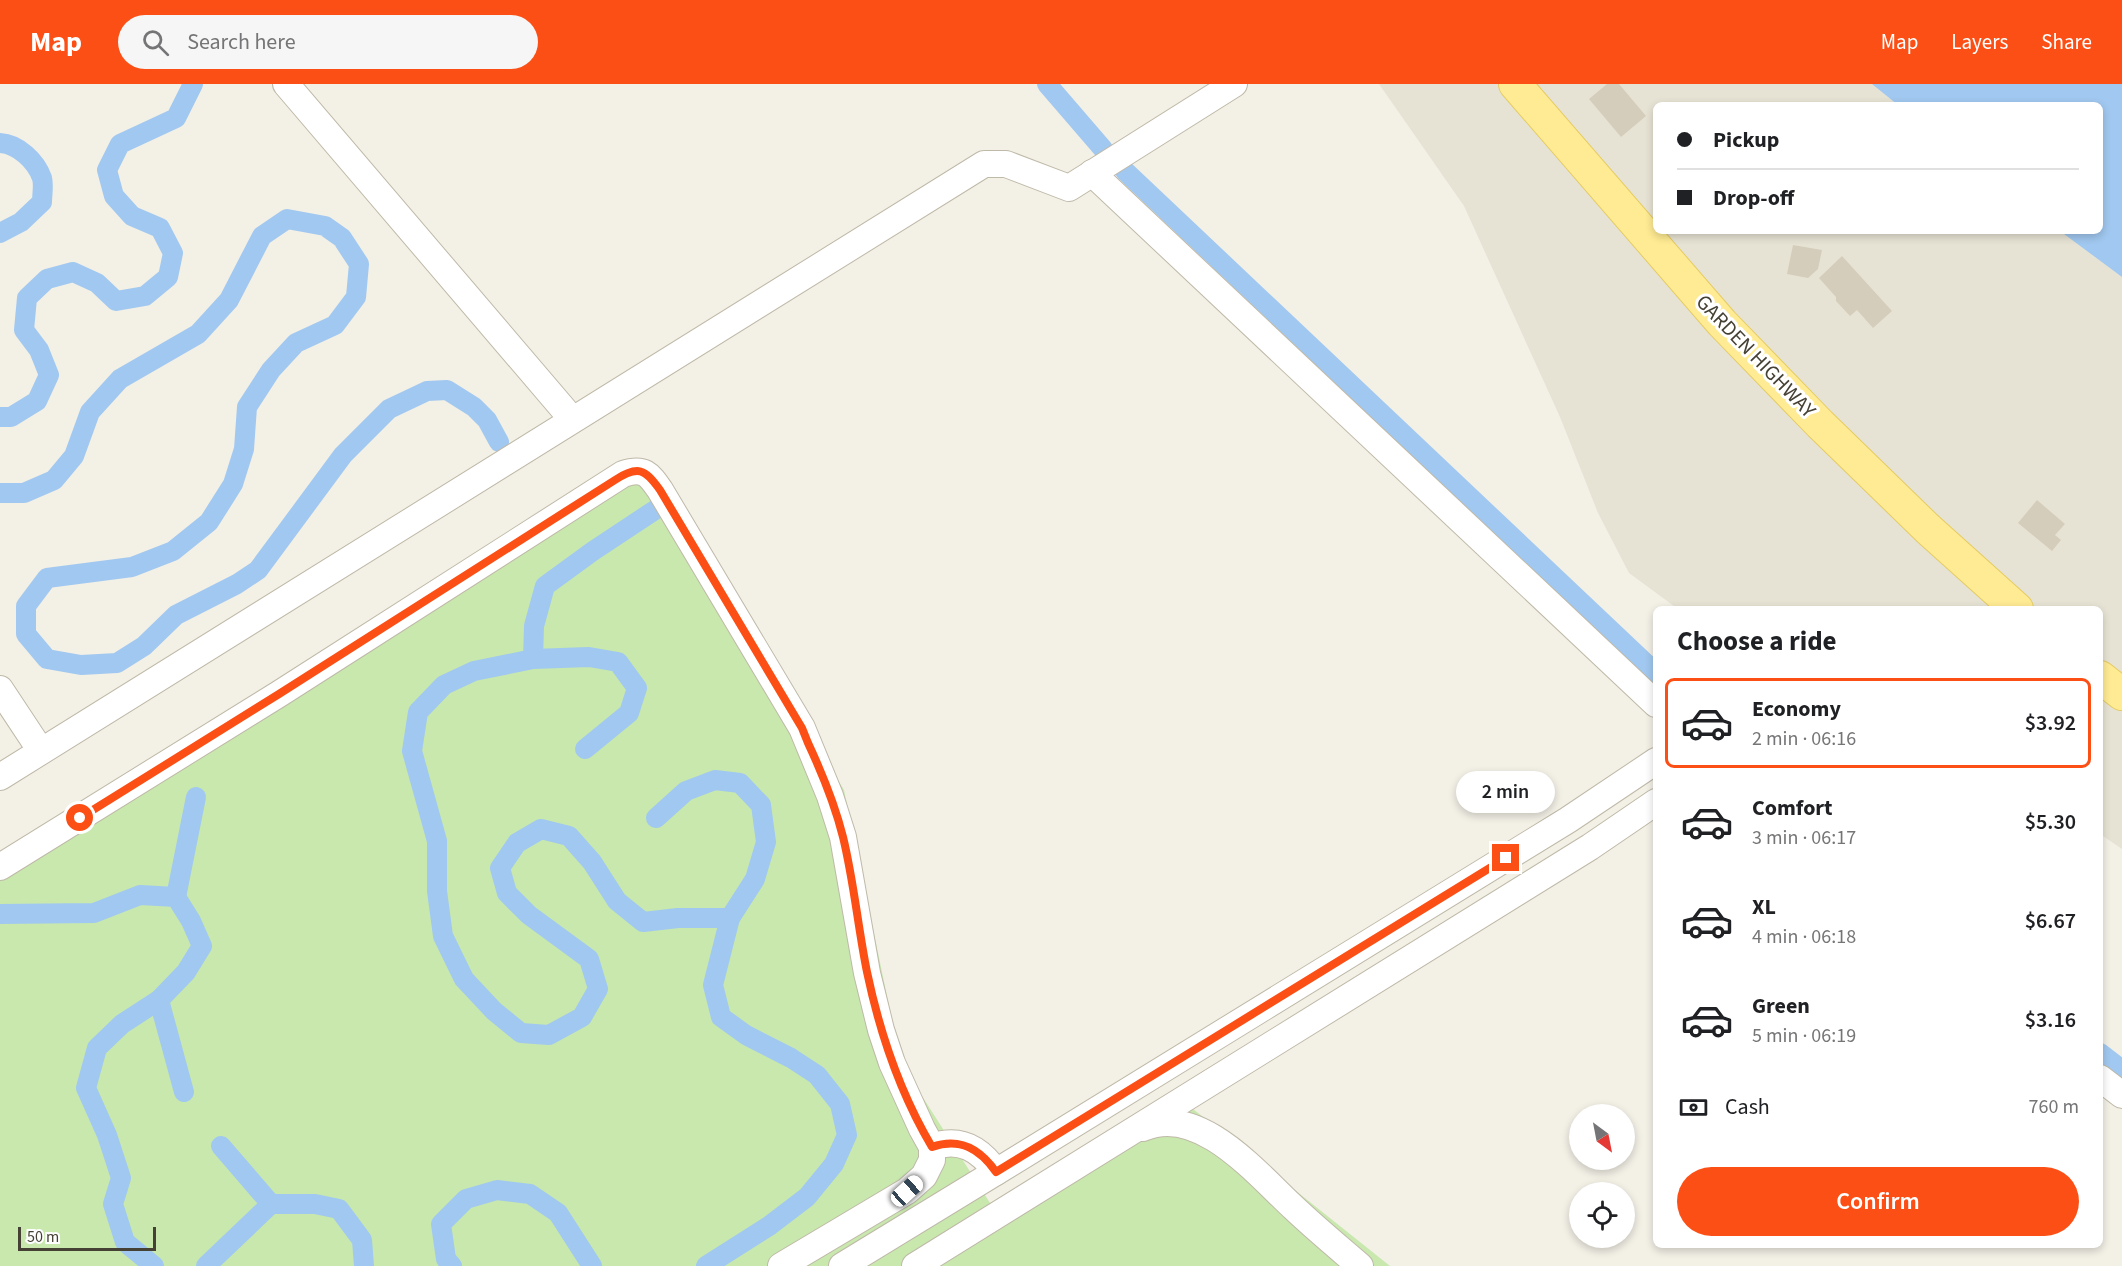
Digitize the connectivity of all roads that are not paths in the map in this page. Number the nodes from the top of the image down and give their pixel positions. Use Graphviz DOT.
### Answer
graph roads {
  1 [pos="286,84"];
  2 [pos="1234,84"];
  3 [pos="1515,84"];
  4 [pos="1092,173"];
  5 [pos="572,419"];
  6 [pos="2015,606"];
  7 [pos="2103,679"];
  8 [pos="0,689"];
  9 [pos="2122,694"];
  10 [pos="1653,701"];
  11 [pos="41,751"];
  12 [pos="1653,763"];
  13 [pos="0,777"];
  14 [pos="1653,804"];
  15 [pos="0,867"];
  16 [pos="2103,1080"];
  17 [pos="2122,1095"];
  18 [pos="1115,1141"];
  19 [pos="932,1147"];
  20 [pos="996,1172"];
  21 [pos="781,1266"];
  22 [pos="842,1266"];
  23 [pos="915,1266"];
  24 [pos="1360,1266"];
  1 -- 5 [label="lane"];
  2 -- 4 [label="lane"];
  3 -- 6 [label="main road, GARDEN HIGHWAY"];
  4 -- 5 [label="lane"];
  4 -- 10 [label="lane"];
  5 -- 11 [label="lane"];
  7 -- 9 [label="main road"];
  8 -- 11 [label="lane"];
  11 -- 13 [label="lane"];
  12 -- 20 [label="lane"];
  14 -- 18 [label="lane"];
  15 -- 19 [label="lane"];
  16 -- 17 [label="lane"];
  18 -- 23 [label="lane"];
  18 -- 24 [label="lane"];
  19 -- 20 [label="lane"];
  19 -- 21 [label="lane"];
  20 -- 22 [label="lane"];
}
